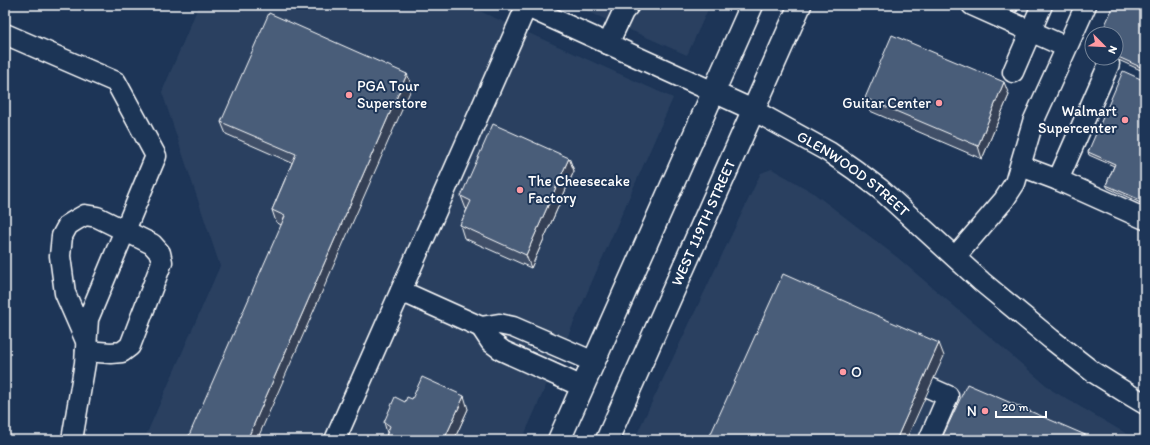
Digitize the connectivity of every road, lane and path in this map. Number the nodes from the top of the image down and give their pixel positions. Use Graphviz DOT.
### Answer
graph roads {
  1 [pos="629,5"];
  2 [pos="752,5"];
  3 [pos="800,5"];
  4 [pos="972,5"];
  5 [pos="1042,5"];
  6 [pos="1086,5"];
  7 [pos="525,6"];
  8 [pos="1031,31"];
  9 [pos="5,34"];
  10 [pos="608,44"];
  11 [pos="1066,46"];
  12 [pos="1108,66"];
  13 [pos="1013,72"];
  14 [pos="713,91"];
  15 [pos="753,110"];
  16 [pos="1020,166"];
  17 [pos="1058,180"];
  18 [pos="1145,219"];
  19 [pos="124,231"];
  20 [pos="955,257"];
  21 [pos="401,291"];
  22 [pos="481,326"];
  23 [pos="86,347"];
  24 [pos="594,362"];
  25 [pos="583,387"];
  26 [pos="930,388"];
  27 [pos="1145,404"];
  28 [pos="939,417"];
  29 [pos="958,426"];
  30 [pos="72,440"];
  31 [pos="335,440"];
  32 [pos="559,440"];
  33 [pos="607,440"];
  34 [pos="929,440"];
  1 -- 10 [label="street"];
  2 -- 14 [label="main road"];
  3 -- 15 [label="main road, WEST 119TH STREET"];
  4 -- 8 [label="street"];
  5 -- 8 [label="street"];
  6 -- 11 [label="street"];
  7 -- 10 [label="street, GLENWOOD STREET"];
  7 -- 21 [label="street"];
  8 -- 11 [label="street"];
  8 -- 13 [label="street"];
  9 -- 19 [label="street"];
  10 -- 14 [label="street, GLENWOOD STREET"];
  11 -- 16 [label="street"];
  12 -- 17 [label="street"];
  14 -- 15 [label="street, GLENWOOD STREET"];
  14 -- 24 [label="main road"];
  15 -- 20 [label="street, GLENWOOD STREET"];
  15 -- 33 [label="main road, WEST 119TH STREET"];
  16 -- 17 [label="street"];
  16 -- 20 [label="street"];
  17 -- 18 [label="street"];
  19 -- 23 [label="street"];
  19 -- 23 [label="street"];
  19 -- 23 [label="street"];
  20 -- 27 [label="street, GLENWOOD STREET"];
  21 -- 22 [label="street"];
  21 -- 31 [label="street"];
  22 -- 24 [label="street"];
  22 -- 25 [label="street"];
  23 -- 30 [label="street"];
  24 -- 25 [label="main road"];
  25 -- 32 [label="main road"];
  26 -- 28 [label="street"];
  28 -- 29 [label="street"];
  28 -- 34 [label="street"];
}
